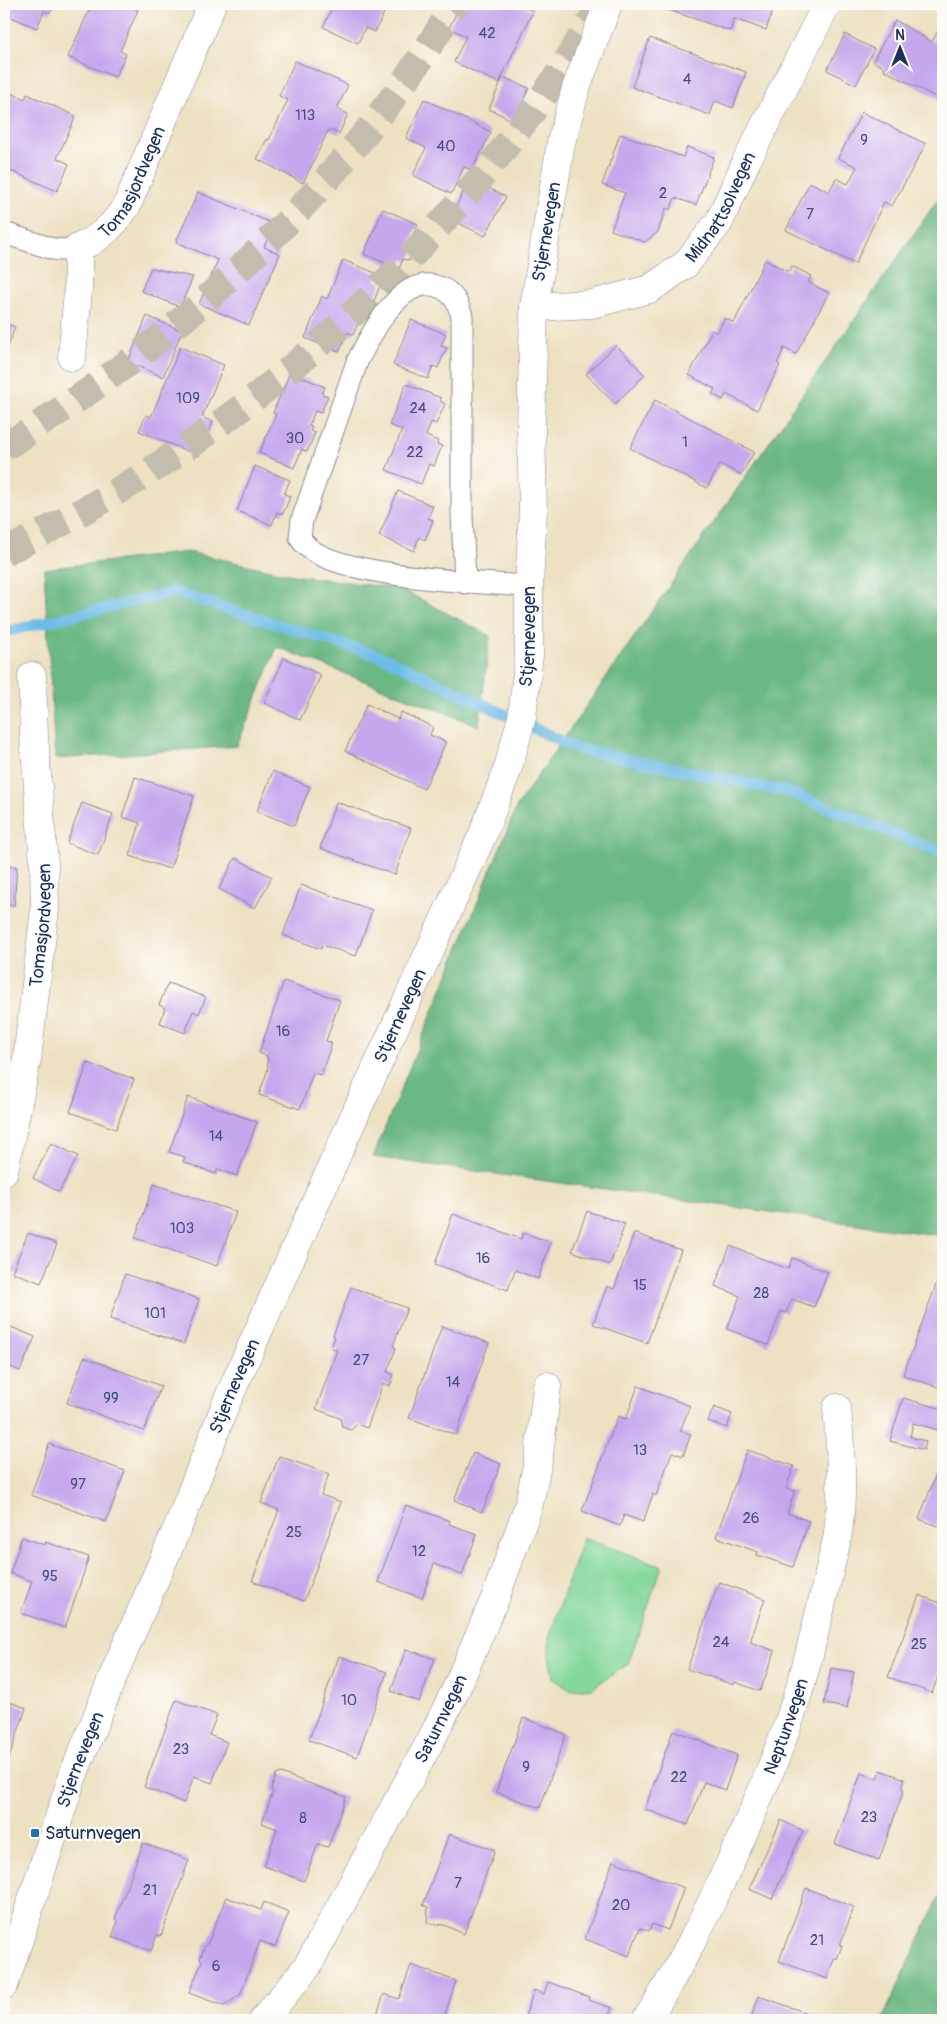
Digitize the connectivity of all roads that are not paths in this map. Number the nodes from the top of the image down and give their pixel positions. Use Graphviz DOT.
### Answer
graph roads {
  1 [pos="212,4"];
  2 [pos="608,4"];
  3 [pos="827,4"];
  4 [pos="4,233"];
  5 [pos="78,248"];
  6 [pos="534,307"];
  7 [pos="72,357"];
  8 [pos="465,582"];
  9 [pos="529,586"];
  10 [pos="32,676"];
  11 [pos="4,1172"];
  12 [pos="547,1386"];
  13 [pos="837,1408"];
  14 [pos="4,1985"];
  15 [pos="263,2020"];
  16 [pos="646,2020"];
  1 -- 5 [label="street, Tomasjordvegen"];
  2 -- 6 [label="street, Stjernevegen"];
  3 -- 6 [label="street, Midnattsolvegen"];
  4 -- 5 [label="lane"];
  5 -- 7 [label="street, Tomasjordvegen"];
  6 -- 9 [label="street, Stjernevegen"];
  8 -- 8 [label="lane"];
  8 -- 9 [label="lane"];
  9 -- 14 [label="street, Stjernevegen"];
  10 -- 11 [label="street, Tomasjordvegen"];
  12 -- 15 [label="street, Saturnvegen"];
  13 -- 16 [label="street, Neptunvegen"];
}
